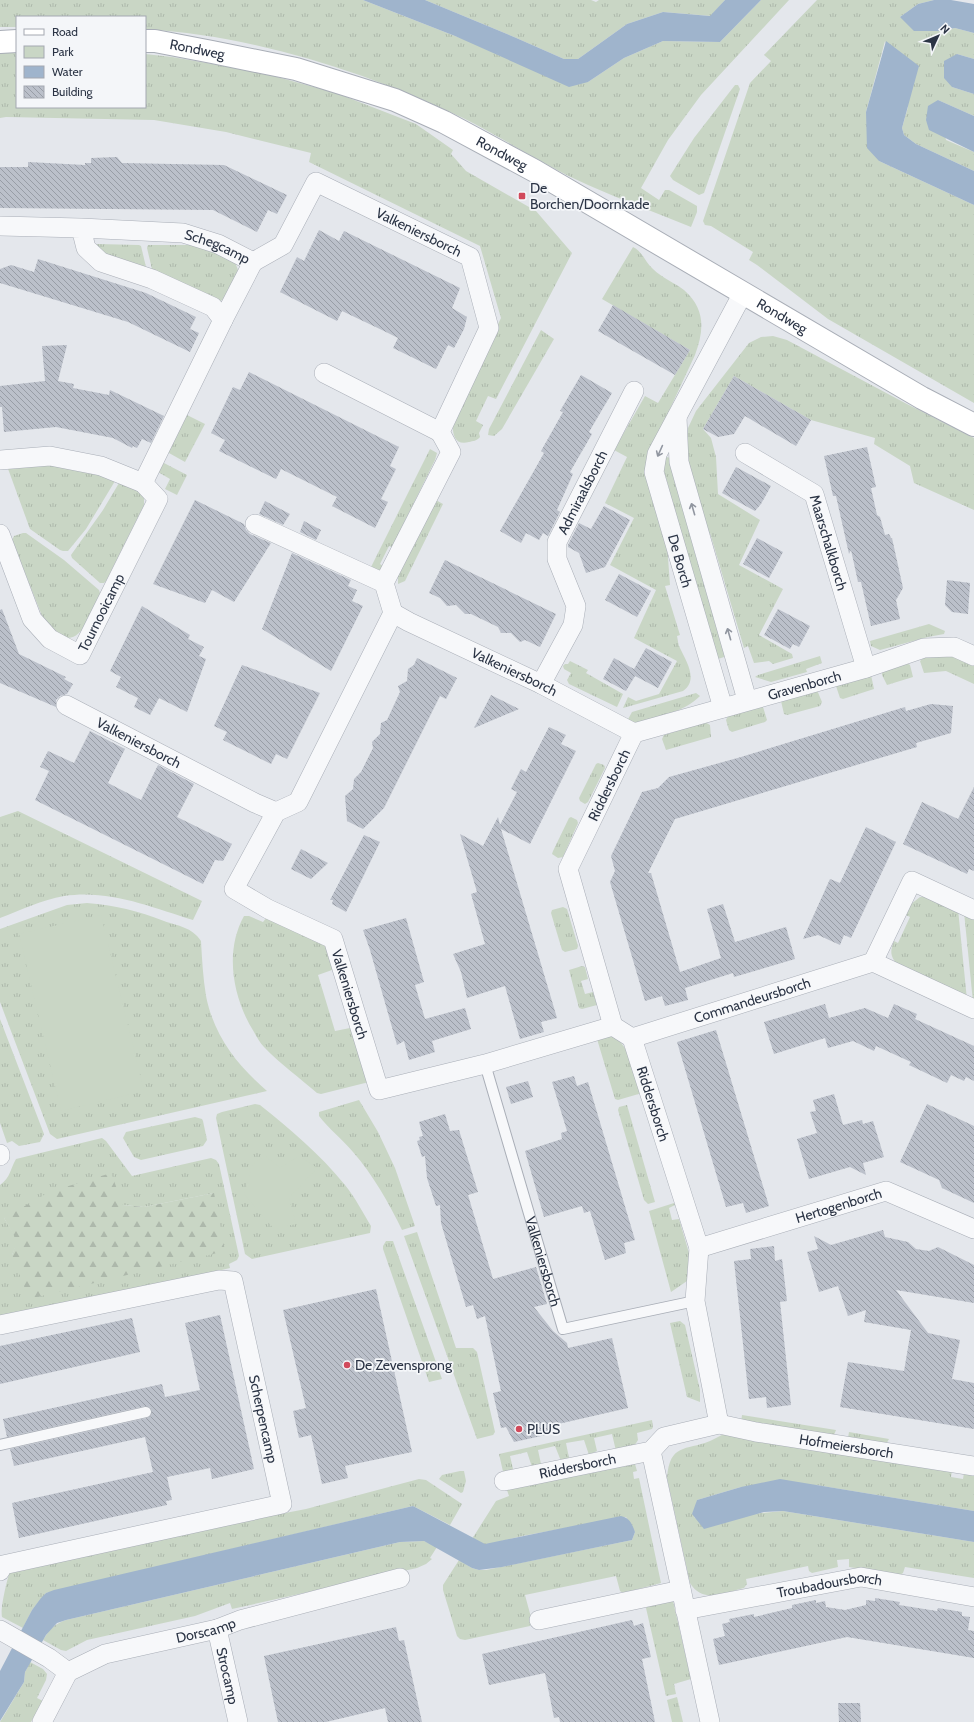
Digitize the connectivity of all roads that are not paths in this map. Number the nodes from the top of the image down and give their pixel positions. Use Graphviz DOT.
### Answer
graph roads {
  1 [pos="16,41"];
  2 [pos="146,41"];
  3 [pos="0,42"];
  4 [pos="0,226"];
  5 [pos="81,228"];
  6 [pos="253,262"];
  7 [pos="743,293"];
  8 [pos="223,320"];
  9 [pos="324,373"];
  10 [pos="634,391"];
  11 [pos="677,416"];
  12 [pos="974,425"];
  13 [pos="440,432"];
  14 [pos="745,453"];
  15 [pos="0,460"];
  16 [pos="143,483"];
  17 [pos="255,524"];
  18 [pos="0,534"];
  19 [pos="384,583"];
  20 [pos="393,613"];
  21 [pos="974,656"];
  22 [pos="866,668"];
  23 [pos="541,684"];
  24 [pos="747,700"];
  25 [pos="66,705"];
  26 [pos="723,708"];
  27 [pos="634,733"];
  28 [pos="276,812"];
  29 [pos="974,910"];
  30 [pos="873,962"];
  31 [pos="974,1009"];
  32 [pos="613,1026"];
  33 [pos="632,1038"];
  34 [pos="485,1064"];
  35 [pos="974,1229"];
  36 [pos="699,1248"];
  37 [pos="695,1301"];
  38 [pos="0,1325"];
  39 [pos="146,1412"];
  40 [pos="719,1424"];
  41 [pos="0,1445"];
  42 [pos="651,1451"];
  43 [pos="974,1466"];
  44 [pos="504,1482"];
  45 [pos="0,1571"];
  46 [pos="400,1578"];
  47 [pos="681,1590"];
  48 [pos="974,1597"];
  49 [pos="685,1610"];
  50 [pos="539,1620"];
  51 [pos="217,1629"];
  52 [pos="2,1631"];
  53 [pos="68,1672"];
  54 [pos="42,1722"];
  55 [pos="238,1722"];
  56 [pos="710,1722"];
  1 -- 3 [label="main road"];
  2 -- 7 [label="main road, Rondweg"];
  4 -- 5 [label="street, Schegcamp"];
  5 -- 6 [label="street, Schegcamp"];
  5 -- 8 [label="street"];
  6 -- 8 [label="street, Schegcamp"];
  6 -- 13 [label="street, Valkeniersborch"];
  7 -- 11 [label="street, De Borch"];
  7 -- 12 [label="main road, Rondweg"];
  8 -- 16 [label="street"];
  9 -- 13 [label="street"];
  10 -- 23 [label="street, Admiraalsborch"];
  24 -- 11 [label="street, De Borch, one-way"];
  11 -- 26 [label="street, De Borch, one-way"];
  13 -- 19 [label="street"];
  14 -- 22 [label="street, Maarschalkborch"];
  15 -- 16 [label="street, Tournooicamp"];
  16 -- 18 [label="street, Tournooicamp"];
  17 -- 19 [label="street"];
  19 -- 20 [label="street"];
  20 -- 23 [label="street, Valkeniersborch"];
  20 -- 28 [label="street"];
  21 -- 22 [label="street, Gravenborch"];
  22 -- 24 [label="street, Gravenborch"];
  23 -- 27 [label="street, Valkeniersborch"];
  24 -- 26 [label="street, Gravenborch"];
  25 -- 28 [label="street, Valkeniersborch"];
  26 -- 27 [label="street, Gravenborch"];
  27 -- 32 [label="street, Riddersborch"];
  28 -- 34 [label="street, Valkeniersborch"];
  29 -- 30 [label="street"];
  30 -- 31 [label="street"];
  30 -- 33 [label="street, Commandeursborch"];
  32 -- 33 [label="street"];
  32 -- 34 [label="street, Valkeniersborch"];
  33 -- 36 [label="street, Riddersborch"];
  34 -- 37 [label="lane, Valkeniersborch"];
  35 -- 36 [label="street, Hertogenborch"];
  36 -- 37 [label="street, Riddersborch"];
  37 -- 40 [label="street, Riddersborch"];
  38 -- 45 [label="street, Scherpencamp"];
  39 -- 41 [label="lane"];
  40 -- 42 [label="street"];
  40 -- 43 [label="street, Hofmeiersborch"];
  42 -- 44 [label="street, Riddersborch"];
  42 -- 47 [label="street"];
  46 -- 51 [label="street, Dorscamp"];
  47 -- 49 [label="street"];
  47 -- 50 [label="street"];
  48 -- 49 [label="street, Troubadoursborch"];
  49 -- 56 [label="street"];
  51 -- 53 [label="street, Dorscamp"];
  51 -- 55 [label="street, Strocamp"];
  52 -- 53 [label="street"];
  53 -- 54 [label="street"];
}
